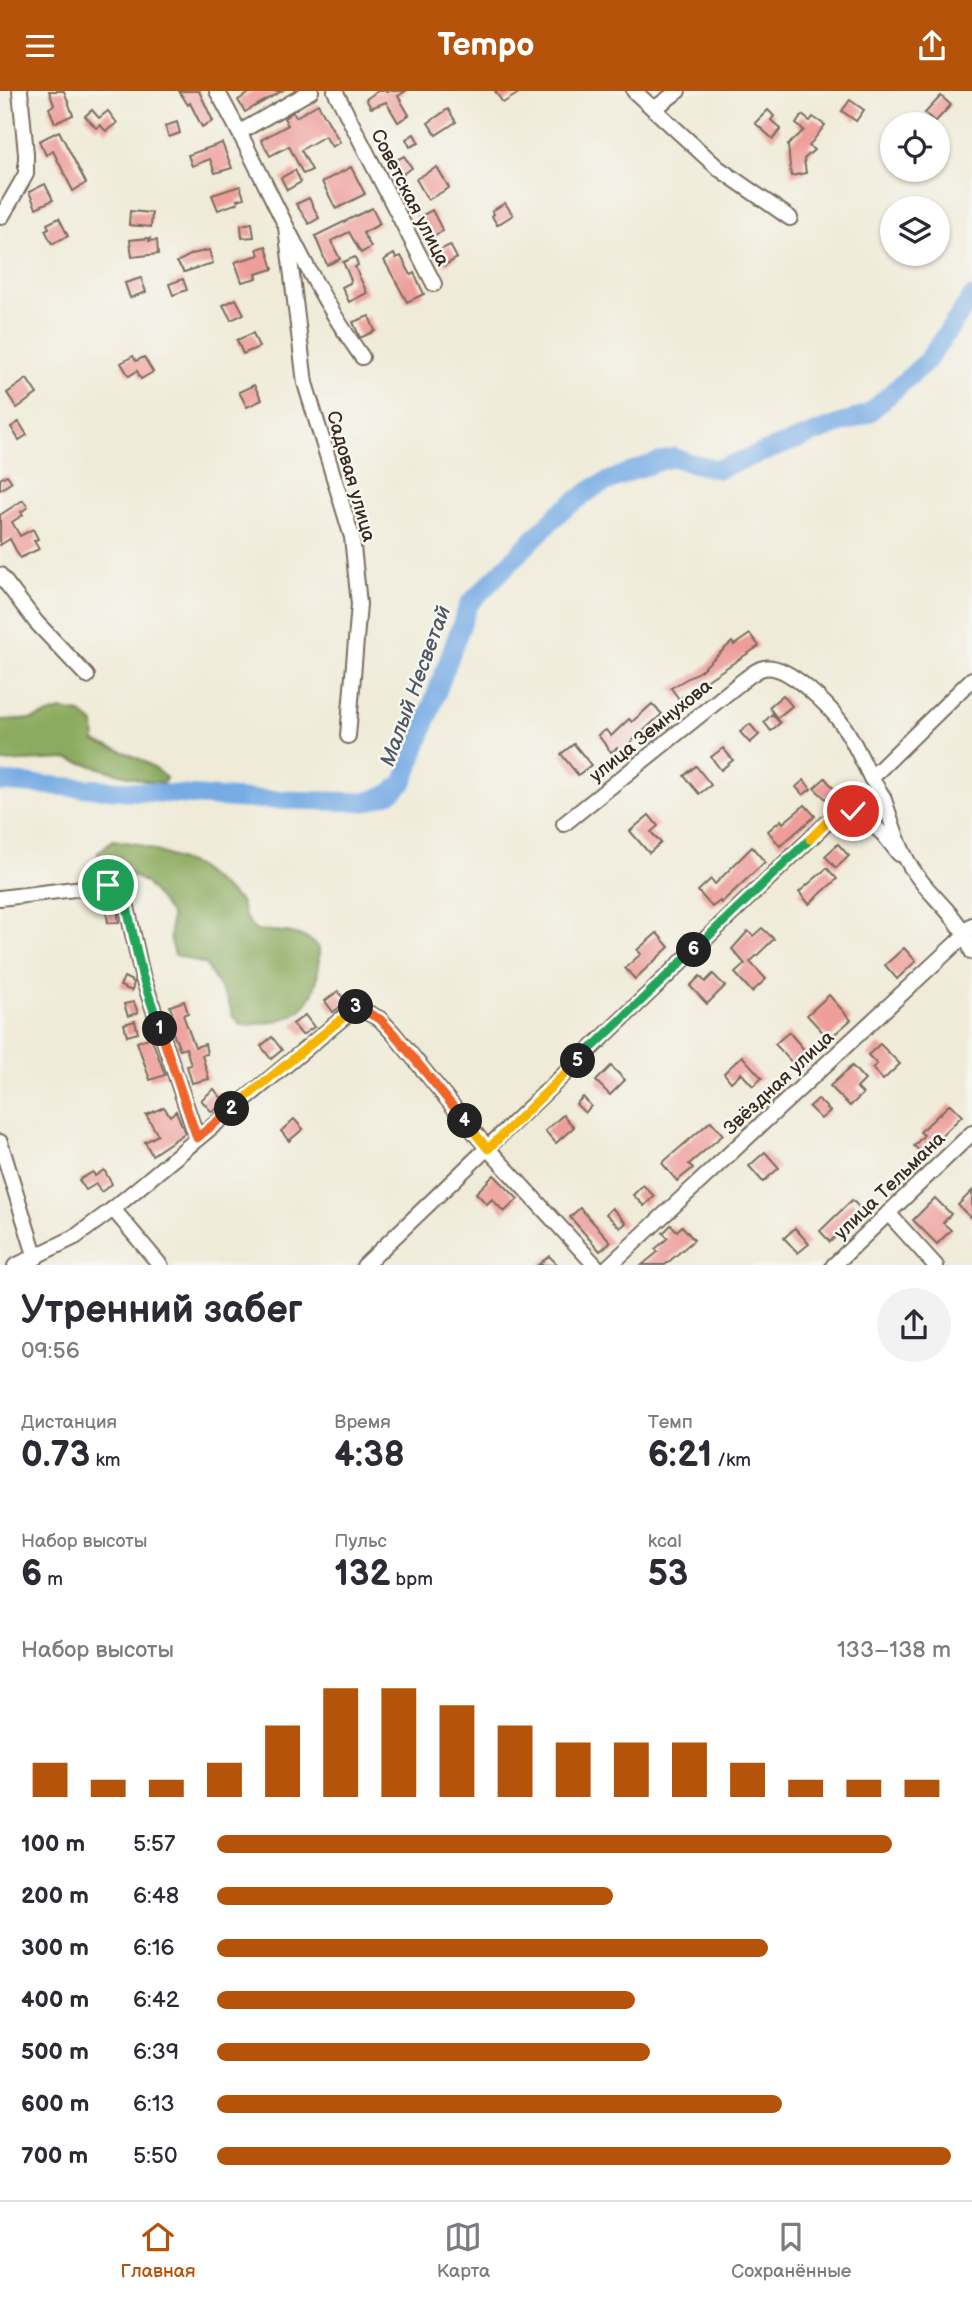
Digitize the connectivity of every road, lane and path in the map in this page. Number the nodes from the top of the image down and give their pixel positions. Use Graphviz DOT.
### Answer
graph roads {
  1 [pos="20,91"];
  2 [pos="217,91"];
  3 [pos="311,91"];
  4 [pos="335,91"];
  5 [pos="634,91"];
  6 [pos="678,91"];
  7 [pos="653,109"];
  8 [pos="240,132"];
  9 [pos="1,215"];
  10 [pos="790,218"];
  11 [pos="286,227"];
  12 [pos="434,284"];
  13 [pos="362,357"];
  14 [pos="0,575"];
  15 [pos="88,676"];
  16 [pos="972,679"];
  17 [pos="348,736"];
  18 [pos="871,778"];
  19 [pos="883,797"];
  20 [pos="862,814"];
  21 [pos="564,824"];
  22 [pos="916,874"];
  23 [pos="0,898"];
  24 [pos="969,929"];
  25 [pos="972,952"];
  26 [pos="972,1133"];
  27 [pos="197,1138"];
  28 [pos="0,1142"];
  29 [pos="488,1149"];
  30 [pos="113,1209"];
  31 [pos="888,1213"];
  32 [pos="36,1258"];
  33 [pos="15,1265"];
  34 [pos="161,1265"];
  35 [pos="364,1265"];
  36 [pos="596,1265"];
  37 [pos="609,1265"];
  38 [pos="833,1265"];
  39 [pos="936,1265"];
  1 -- 9 [label="street"];
  2 -- 8 [label="street, Садовая улица"];
  3 -- 8 [label="street"];
  4 -- 12 [label="street, Советская улица"];
  5 -- 7 [label="street"];
  6 -- 7 [label="street"];
  7 -- 10 [label="street"];
  8 -- 11 [label="street, Садовая улица"];
  11 -- 13 [label="street, Садовая улица"];
  11 -- 17 [label="street, Садовая улица"];
  14 -- 15 [label="street"];
  16 -- 18 [label="street"];
  18 -- 19 [label="street"];
  18 -- 21 [label="street, улица Земнухова"];
  19 -- 20 [label="street"];
  19 -- 22 [label="street"];
  20 -- 22 [label="street"];
  20 -- 29 [label="street"];
  22 -- 24 [label="street"];
  23 -- 27 [label="street"];
  24 -- 25 [label="street"];
  24 -- 37 [label="street, Звёздная улица"];
  26 -- 31 [label="street, улица Тельмана"];
  27 -- 29 [label="street"];
  27 -- 30 [label="street"];
  28 -- 32 [label="street"];
  29 -- 35 [label="street"];
  29 -- 36 [label="street"];
  30 -- 32 [label="street"];
  30 -- 34 [label="street"];
  31 -- 38 [label="street, улица Тельмана"];
  31 -- 39 [label="street"];
  32 -- 33 [label="street"];
}
